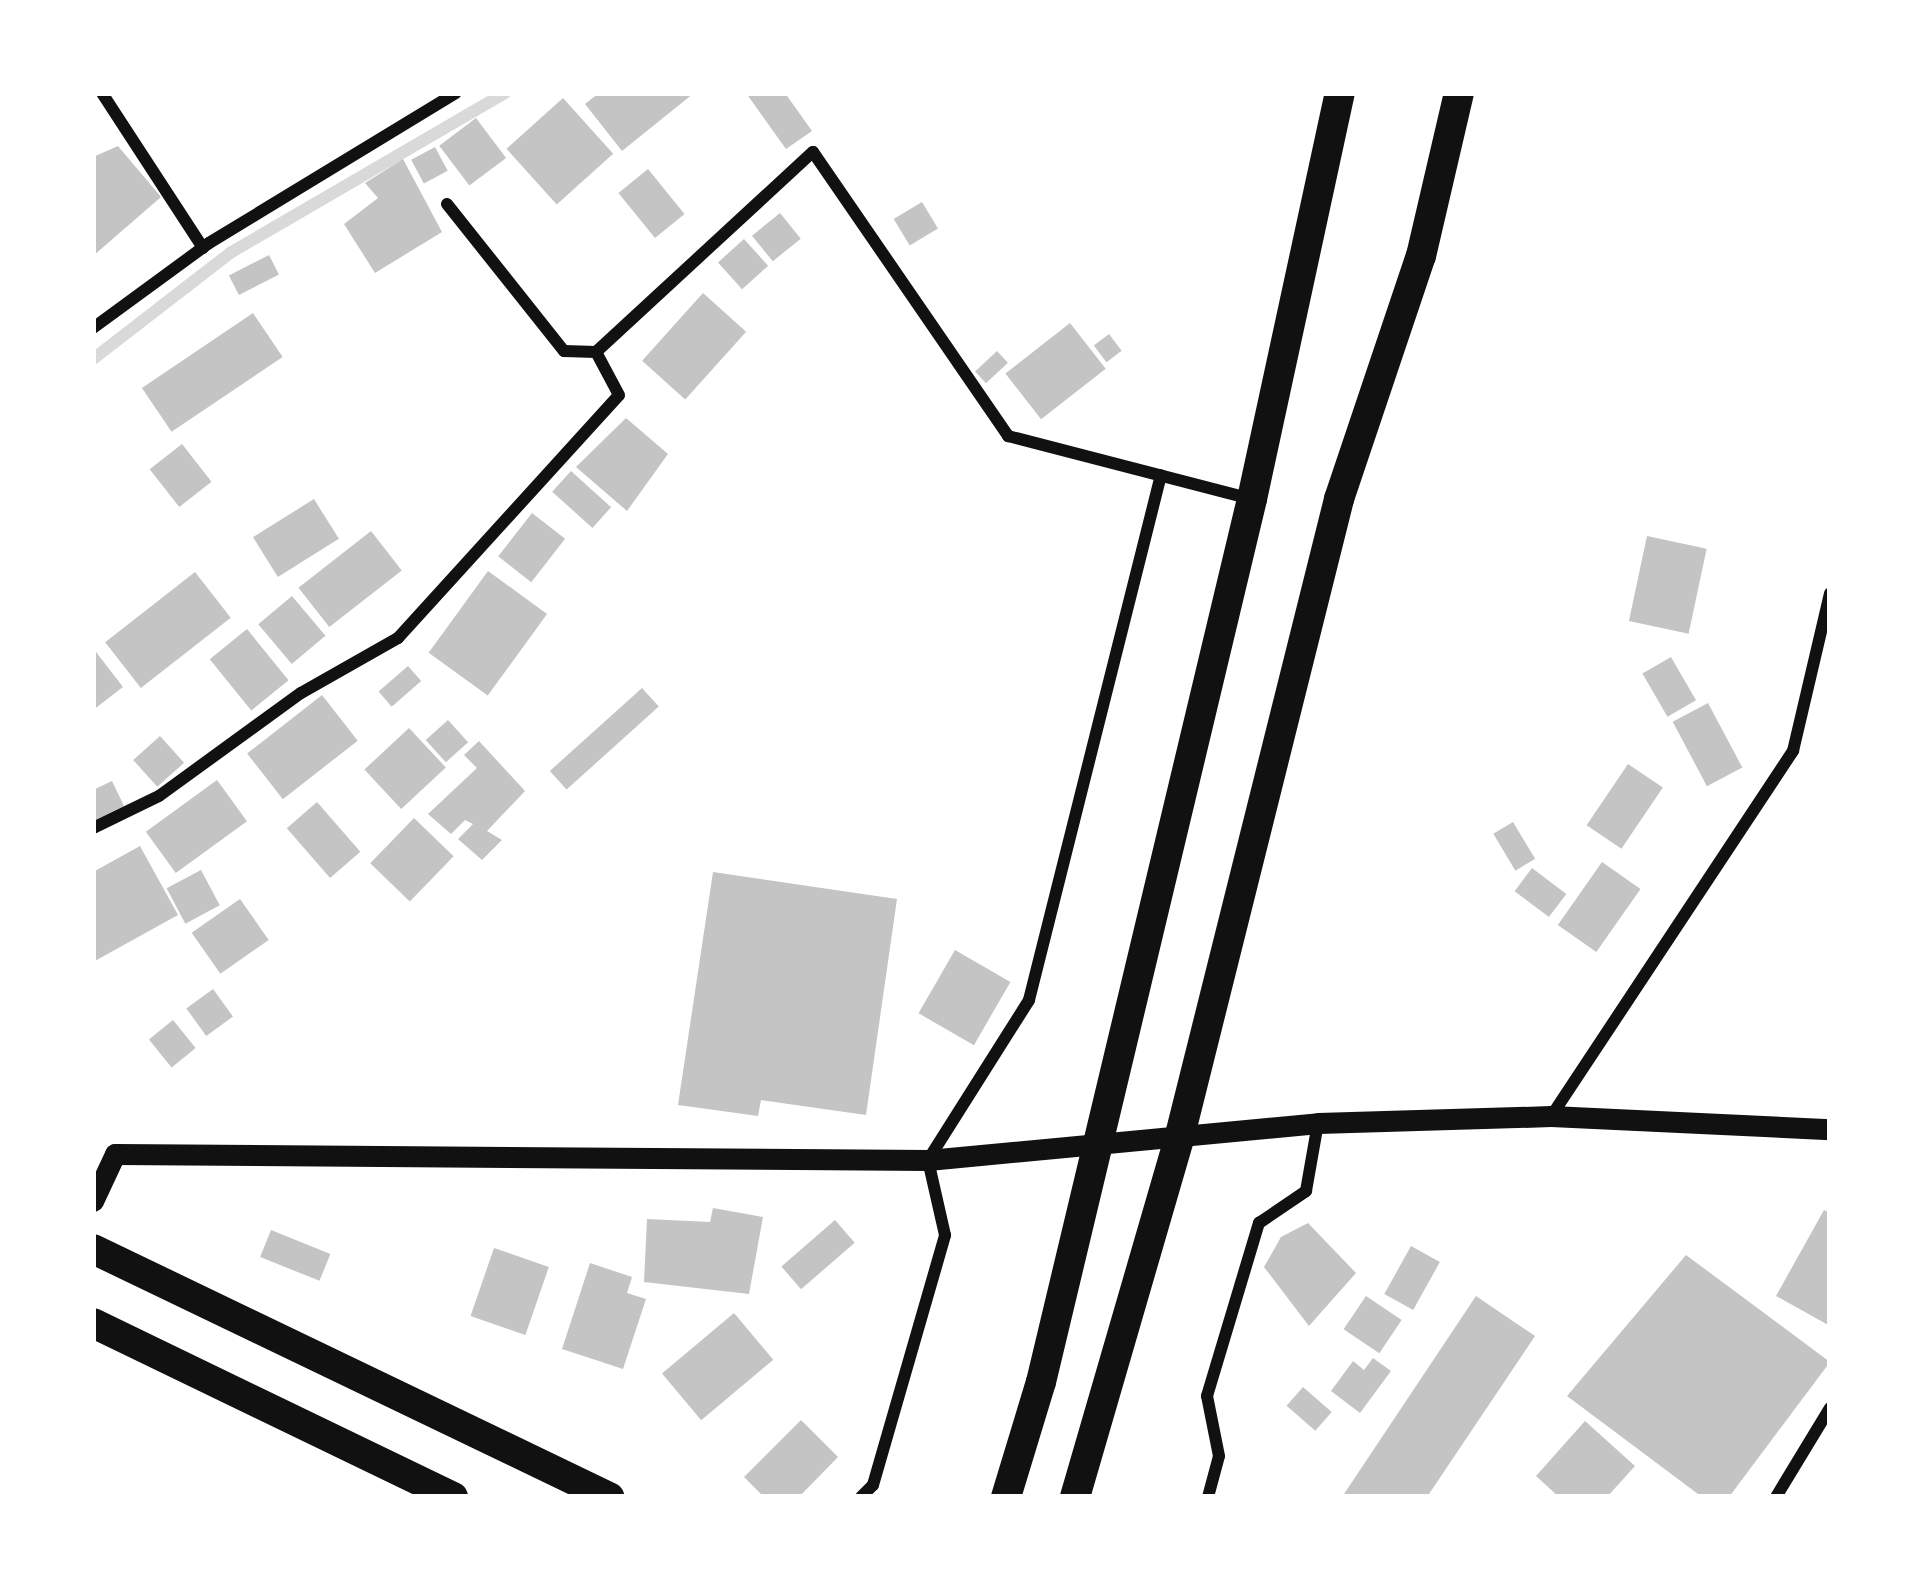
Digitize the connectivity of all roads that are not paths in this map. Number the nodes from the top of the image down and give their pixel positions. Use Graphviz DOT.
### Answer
graph roads {
  1 [pos="102,93"];
  2 [pos="456,93"];
  3 [pos="1340,93"];
  4 [pos="1459,93"];
  5 [pos="447,204"];
  6 [pos="202,248"];
  7 [pos="93,328"];
  8 [pos="596,352"];
  9 [pos="1161,476"];
  10 [pos="1252,499"];
  11 [pos="1830,593"];
  12 [pos="93,828"];
  13 [pos="1551,1116"];
  14 [pos="1318,1123"];
  15 [pos="1830,1129"];
  16 [pos="1180,1136"];
  17 [pos="1098,1144"];
  18 [pos="928,1160"];
  19 [pos="93,1201"];
  20 [pos="93,1249"];
  21 [pos="93,1323"];
  22 [pos="1830,1408"];
  23 [pos="453,1497"];
  24 [pos="609,1497"];
  25 [pos="861,1497"];
  26 [pos="1006,1497"];
  27 [pos="1075,1497"];
  28 [pos="1208,1497"];
  29 [pos="1776,1497"];
  1 -- 6 [label="street"];
  2 -- 6 [label="street"];
  3 -- 10 [label="main road"];
  4 -- 16 [label="main road"];
  5 -- 8 [label="street"];
  6 -- 7 [label="street"];
  8 -- 9 [label="street"];
  8 -- 12 [label="street"];
  9 -- 10 [label="street"];
  9 -- 18 [label="street"];
  10 -- 17 [label="main road"];
  11 -- 13 [label="street"];
  13 -- 14 [label="street"];
  13 -- 15 [label="street"];
  14 -- 16 [label="street"];
  14 -- 28 [label="street"];
  16 -- 17 [label="street"];
  16 -- 27 [label="main road"];
  17 -- 18 [label="street"];
  17 -- 26 [label="main road"];
  18 -- 19 [label="street"];
  18 -- 25 [label="street"];
  20 -- 24 [label="main road"];
  21 -- 23 [label="main road"];
  22 -- 29 [label="street"];
}
